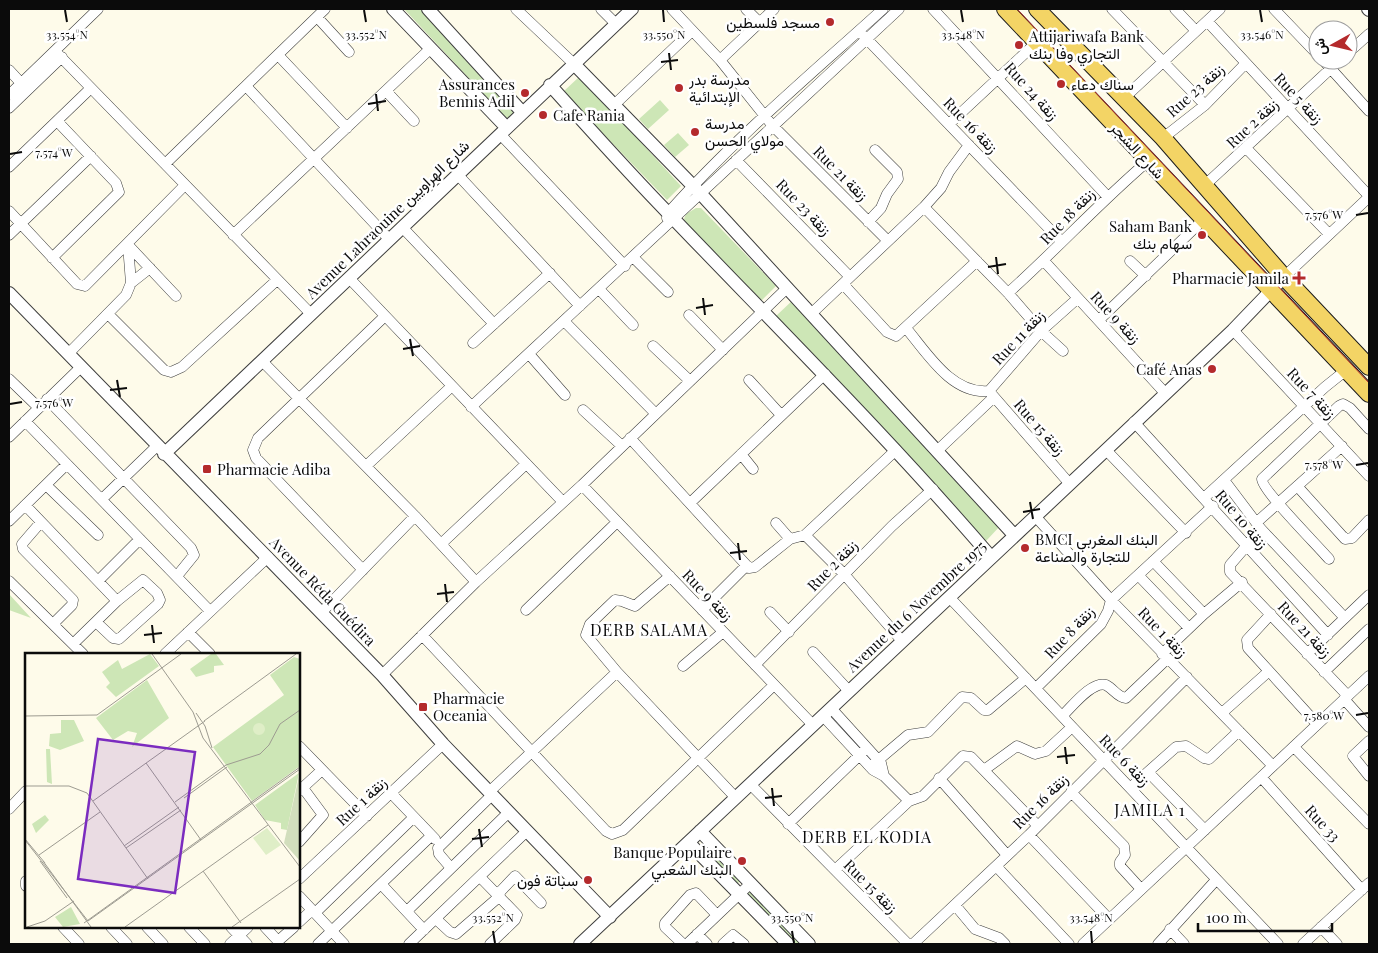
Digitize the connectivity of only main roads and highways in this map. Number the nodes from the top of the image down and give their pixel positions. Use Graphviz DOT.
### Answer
graph roads {
  1 [pos="1005,9"];
  2 [pos="1036,9"];
  3 [pos="1369,368"];
  4 [pos="1369,394"];
  1 -- 4 [label="main road, شارع الشجر"];
  2 -- 3 [label="main road, شارع الشجر"];
}
